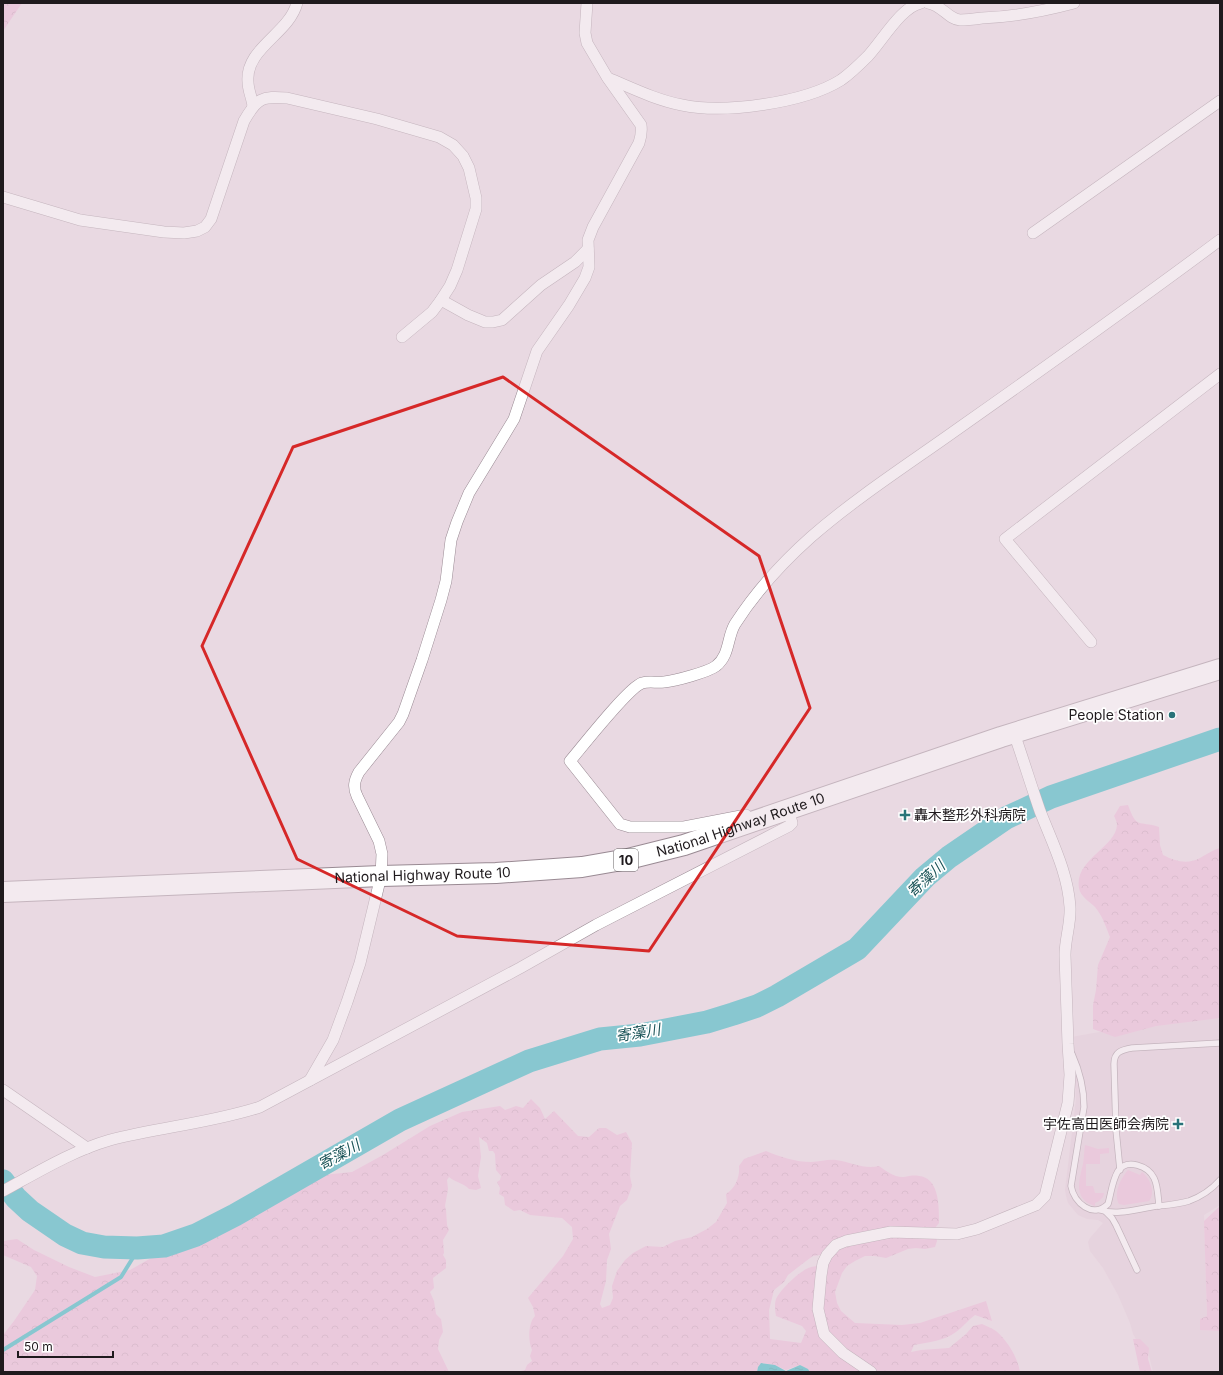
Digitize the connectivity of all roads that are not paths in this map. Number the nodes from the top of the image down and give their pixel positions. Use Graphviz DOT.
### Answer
graph roads {
  1 [pos="297,3"];
  2 [pos="587,3"];
  3 [pos="921,3"];
  4 [pos="928,3"];
  5 [pos="1074,3"];
  6 [pos="608,77"];
  7 [pos="1220,101"];
  8 [pos="253,106"];
  9 [pos="3,197"];
  10 [pos="1033,233"];
  11 [pos="1220,240"];
  12 [pos="588,249"];
  13 [pos="441,300"];
  14 [pos="402,337"];
  15 [pos="1220,374"];
  16 [pos="1091,642"];
  17 [pos="1220,669"];
  18 [pos="1014,733"];
  19 [pos="788,809"];
  20 [pos="381,876"];
  21 [pos="3,892"];
  22 [pos="1220,1043"];
  23 [pos="1068,1044"];
  24 [pos="310,1080"];
  25 [pos="3,1090"];
  26 [pos="87,1148"];
  27 [pos="1120,1170"];
  28 [pos="1220,1180"];
  29 [pos="3,1192"];
  30 [pos="1159,1206"];
  31 [pos="1100,1210"];
  32 [pos="1106,1212"];
  33 [pos="1137,1270"];
  34 [pos="871,1372"];
  1 -- 8 [label="street"];
  2 -- 6 [label="street"];
  3 -- 6 [label="street"];
  4 -- 5 [label="street"];
  6 -- 12 [label="street"];
  7 -- 10 [label="street"];
  8 -- 9 [label="street"];
  8 -- 13 [label="street"];
  11 -- 19 [label="street"];
  12 -- 13 [label="street"];
  12 -- 20 [label="street"];
  13 -- 14 [label="street"];
  15 -- 16 [label="street"];
  17 -- 18 [label="highway, National Highway Route 10 / 10"];
  18 -- 19 [label="highway, National Highway Route 10 / 10"];
  18 -- 23 [label="street"];
  19 -- 20 [label="highway, National Highway Route 10 / 10"];
  19 -- 24 [label="street"];
  20 -- 21 [label="highway, National Highway Route 10 / 10"];
  20 -- 24 [label="street"];
  22 -- 27 [label="lane"];
  23 -- 31 [label="lane"];
  23 -- 34 [label="street"];
  24 -- 26 [label="street"];
  25 -- 26 [label="street"];
  26 -- 29 [label="street"];
  27 -- 30 [label="lane"];
  27 -- 31 [label="lane"];
  28 -- 30 [label="lane"];
  30 -- 32 [label="lane"];
  31 -- 32 [label="lane"];
  32 -- 33 [label="lane"];
}
